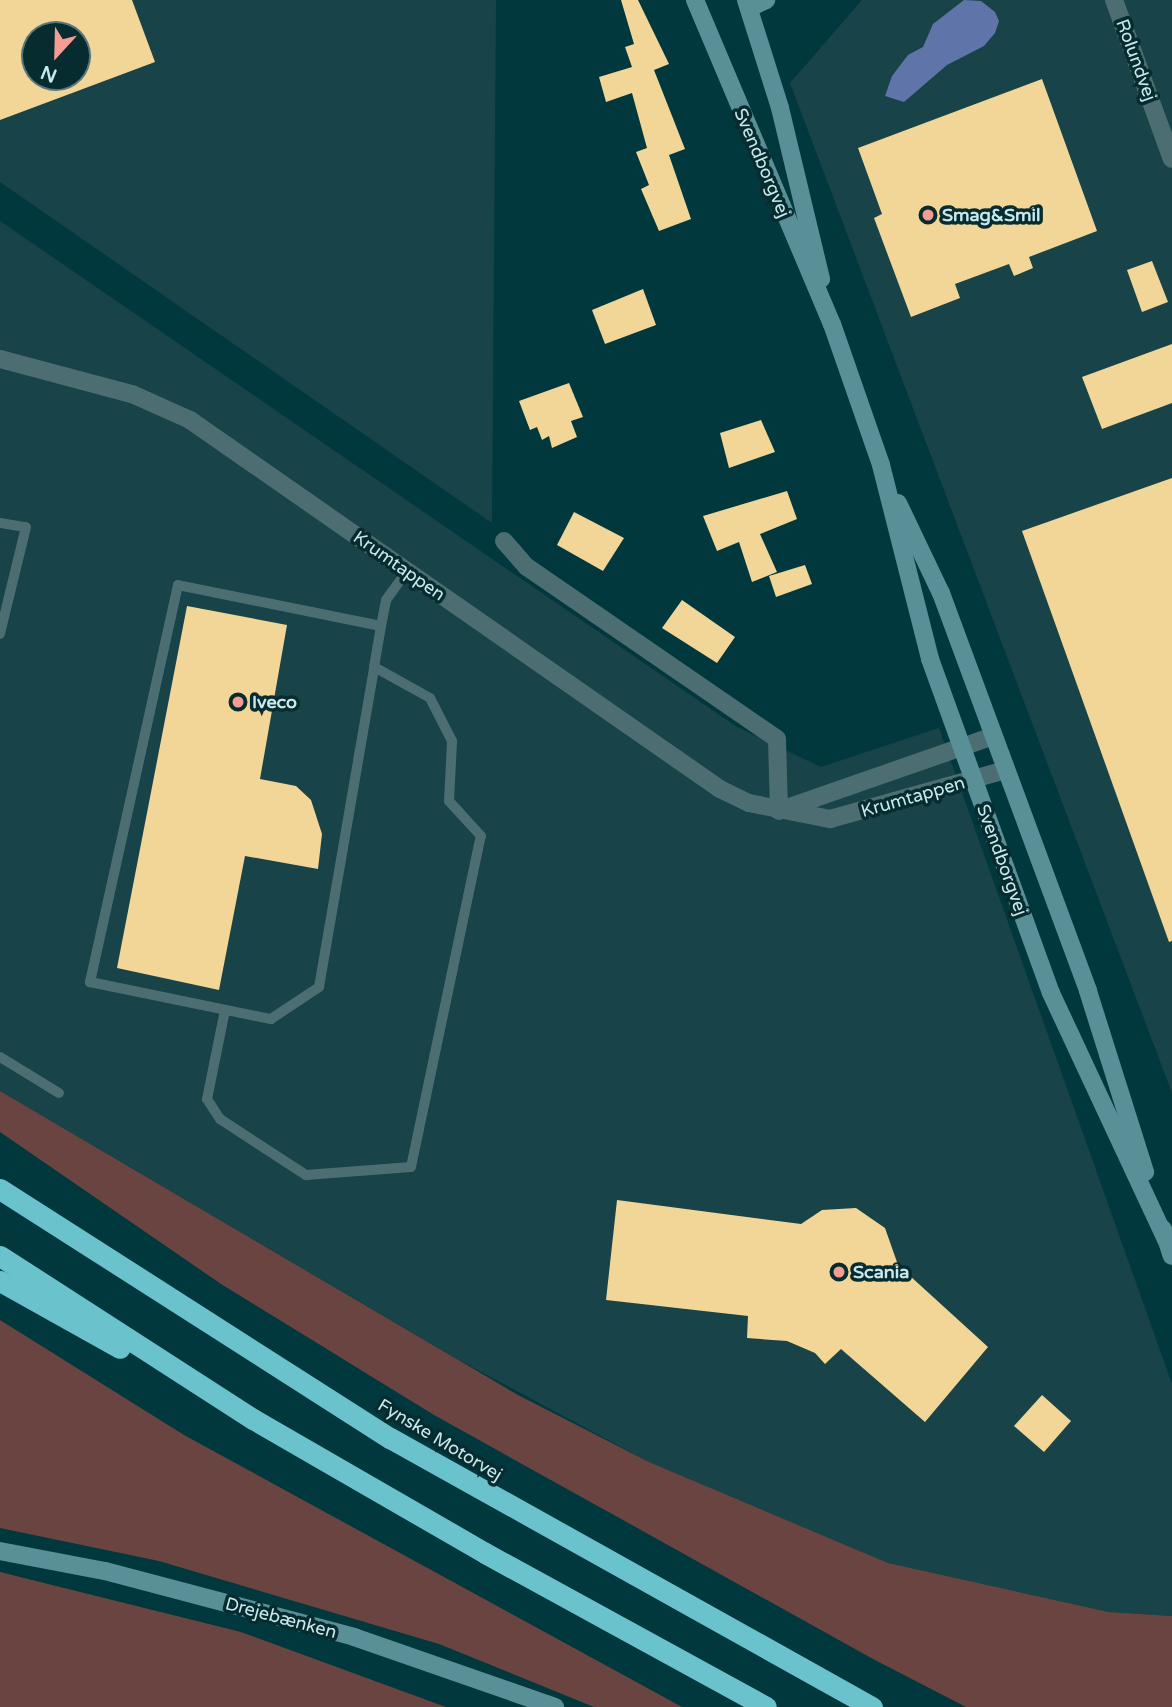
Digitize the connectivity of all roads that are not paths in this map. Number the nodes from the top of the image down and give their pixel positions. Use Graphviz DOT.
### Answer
graph roads {
  1 [pos="695,0"];
  2 [pos="766,0"];
  3 [pos="1115,0"];
  4 [pos="745,3"];
  5 [pos="1172,159"];
  6 [pos="832,324"];
  7 [pos="0,359"];
  8 [pos="881,465"];
  9 [pos="0,523"];
  10 [pos="504,541"];
  11 [pos="407,571"];
  12 [pos="381,626"];
  13 [pos="0,634"];
  14 [pos="374,667"];
  15 [pos="993,736"];
  16 [pos="960,748"];
  17 [pos="1005,770"];
  18 [pos="972,780"];
  19 [pos="779,811"];
  20 [pos="225,1010"];
  21 [pos="0,1057"];
  22 [pos="59,1093"];
  23 [pos="0,1189"];
  24 [pos="1169,1248"];
  25 [pos="0,1256"];
  26 [pos="0,1281"];
  27 [pos="253,1419"];
  28 [pos="0,1551"];
  29 [pos="555,1707"];
  30 [pos="766,1707"];
  31 [pos="872,1707"];
  1 -- 6 [label="main road, Svendborgvej"];
  2 -- 4 [label="main road"];
  3 -- 5 [label="street, Rolundvej"];
  4 -- 6 [label="main road, Svendborgvej"];
  6 -- 8 [label="main road, Svendborgvej"];
  7 -- 11 [label="street, Krumtappen"];
  8 -- 15 [label="main road, Svendborgvej"];
  8 -- 16 [label="main road, Svendborgvej"];
  9 -- 13 [label="lane"];
  10 -- 19 [label="street"];
  11 -- 12 [label="lane"];
  11 -- 19 [label="street, Krumtappen"];
  12 -- 14 [label="lane"];
  12 -- 20 [label="lane"];
  14 -- 20 [label="lane"];
  14 -- 20 [label="lane"];
  15 -- 16 [label="street, Krumtappen"];
  15 -- 17 [label="main road, Svendborgvej"];
  16 -- 18 [label="main road, Svendborgvej"];
  16 -- 19 [label="street, Krumtappen"];
  17 -- 18 [label="street, Krumtappen"];
  17 -- 24 [label="main road, Svendborgvej"];
  18 -- 19 [label="street, Krumtappen"];
  18 -- 24 [label="main road, Svendborgvej"];
  21 -- 22 [label="lane"];
  23 -- 31 [label="highway, Fynske Motorvej"];
  25 -- 27 [label="highway"];
  26 -- 27 [label="highway"];
  27 -- 30 [label="highway"];
  28 -- 29 [label="main road, Drejebænken"];
}
